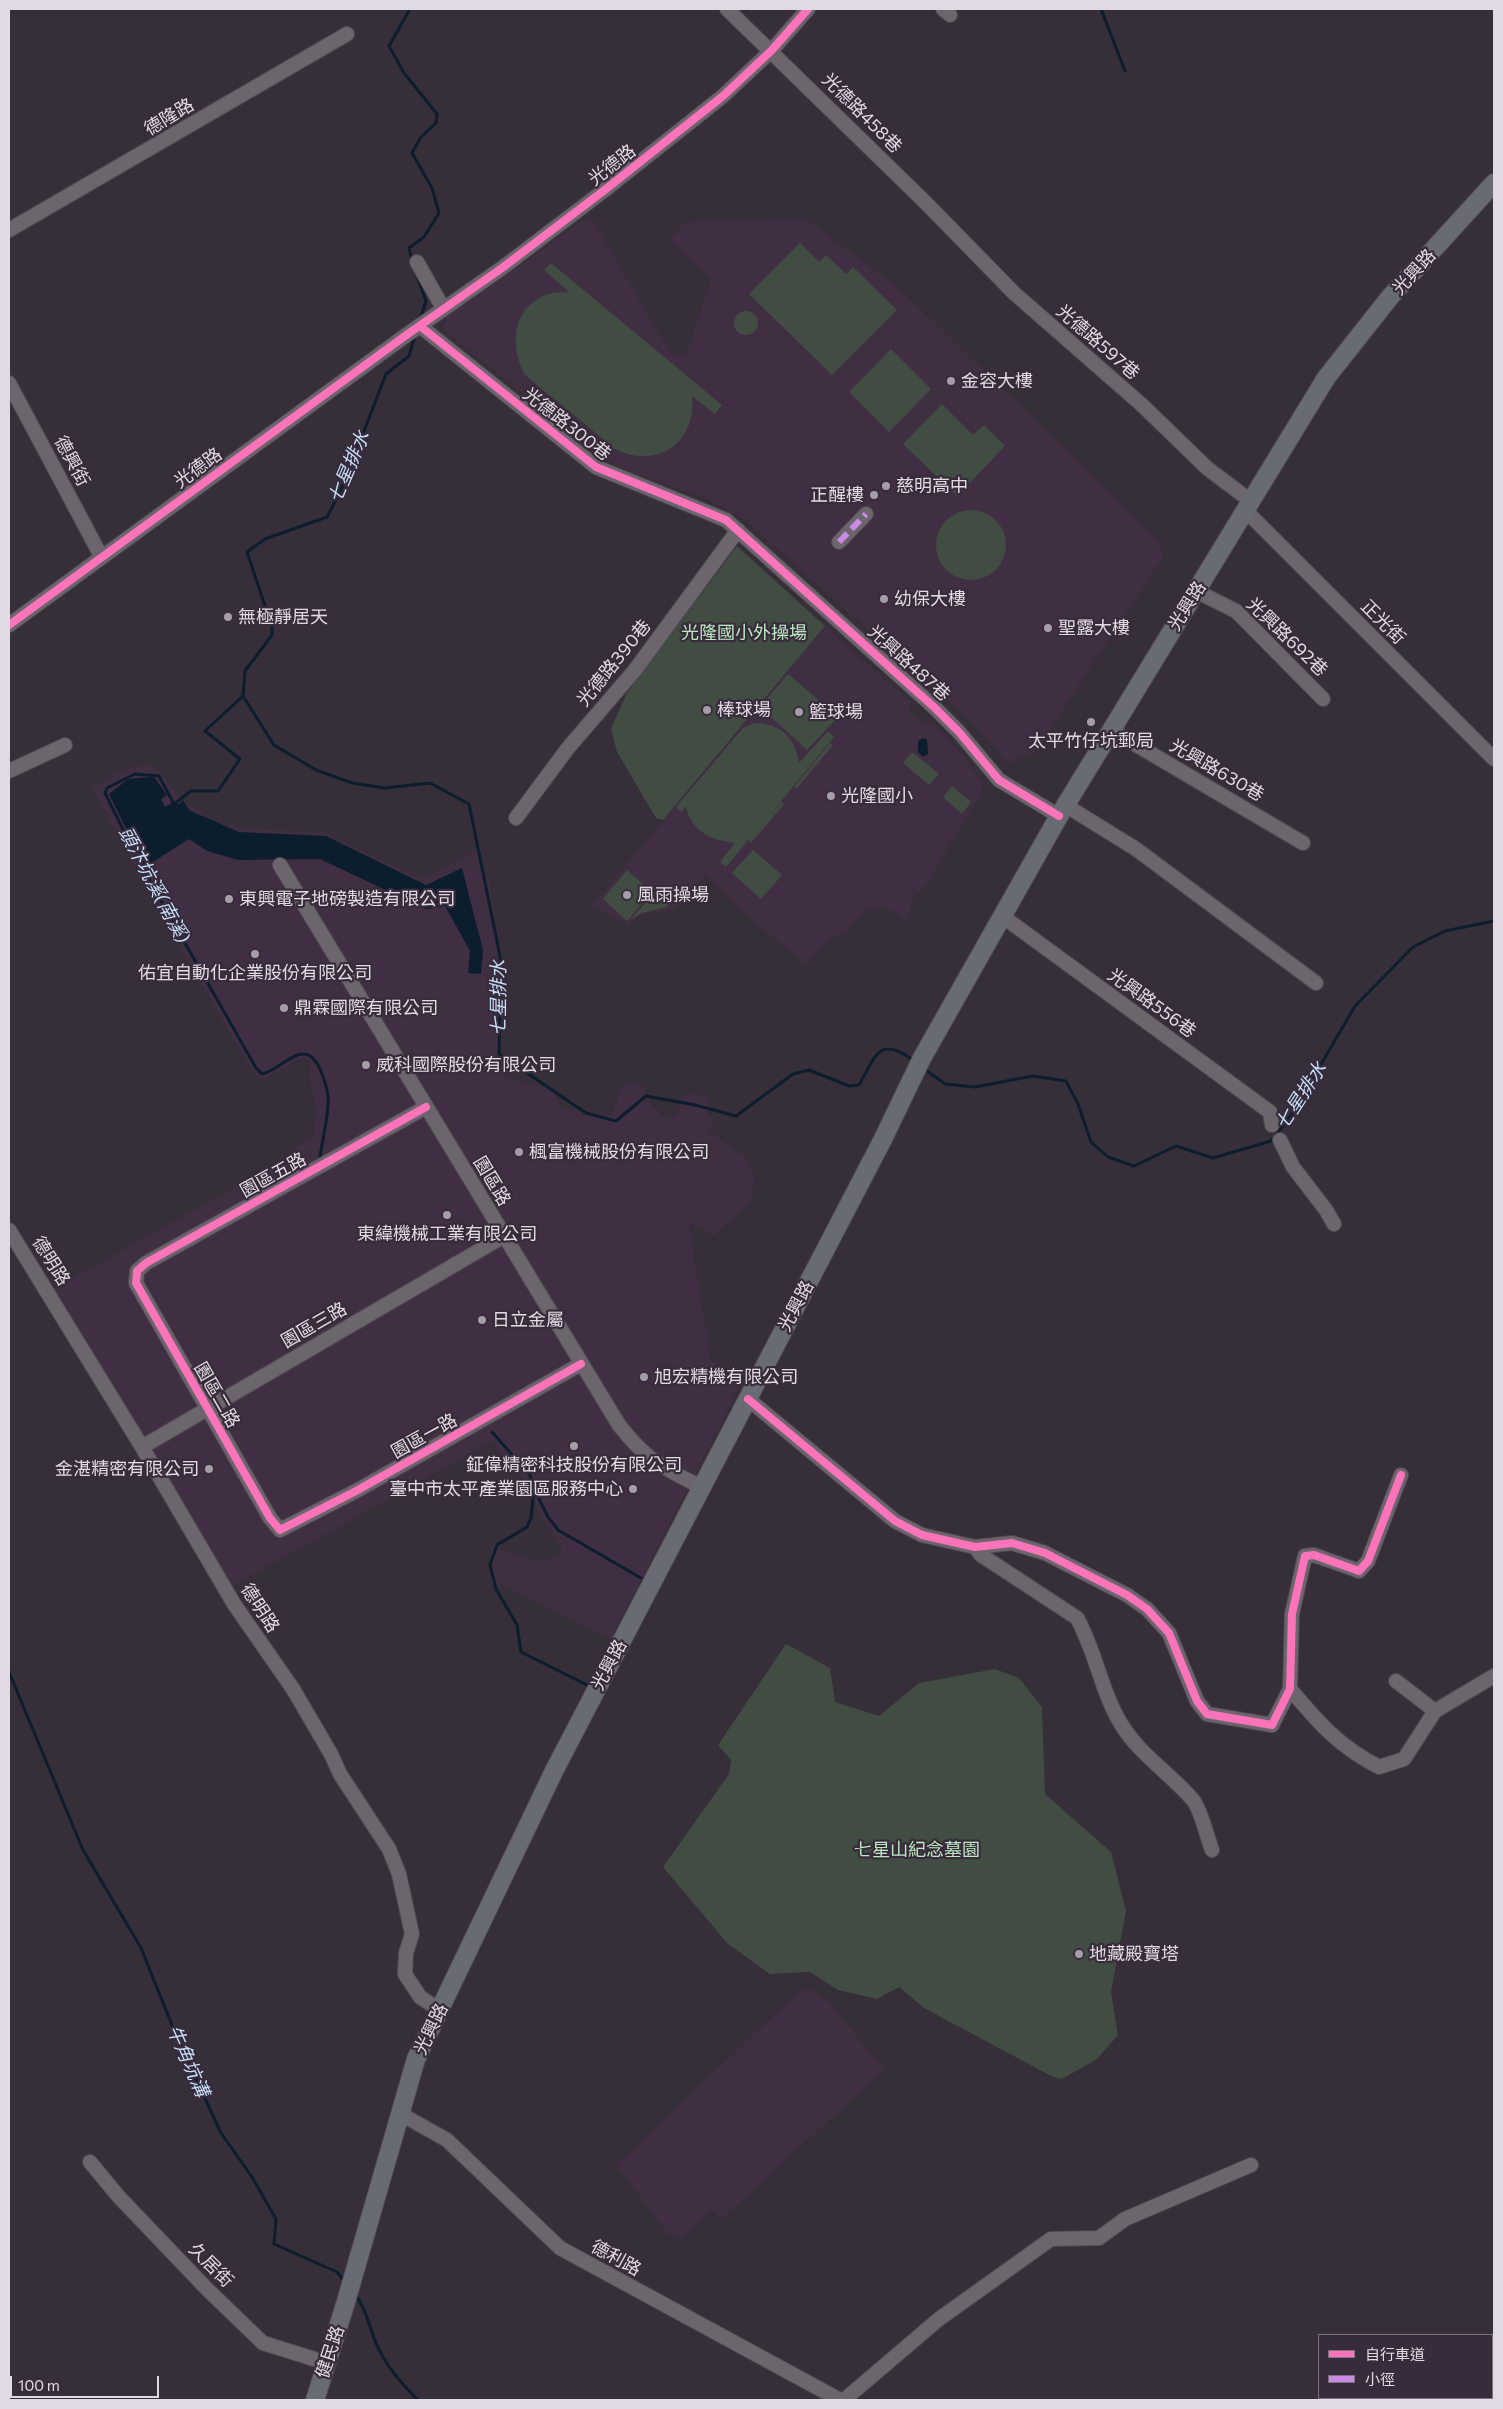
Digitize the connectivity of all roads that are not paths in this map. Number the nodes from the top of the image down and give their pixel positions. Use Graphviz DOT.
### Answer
graph roads {
  1 [pos="727,9"];
  2 [pos="808,9"];
  3 [pos="347,34"];
  4 [pos="772,50"];
  5 [pos="1494,184"];
  6 [pos="926,203"];
  7 [pos="9,230"];
  8 [pos="417,262"];
  9 [pos="443,308"];
  10 [pos="420,326"];
  11 [pos="9,383"];
  12 [pos="1249,506"];
  13 [pos="866,514"];
  14 [pos="738,530"];
  15 [pos="839,542"];
  16 [pos="101,556"];
  17 [pos="1196,591"];
  18 [pos="9,625"];
  19 [pos="1323,699"];
  20 [pos="1111,730"];
  21 [pos="65,745"];
  22 [pos="1494,759"];
  23 [pos="9,771"];
  24 [pos="1062,810"];
  25 [pos="516,818"];
  26 [pos="1303,843"];
  27 [pos="280,865"];
  28 [pos="1002,916"];
  29 [pos="1316,983"];
  30 [pos="426,1107"];
  31 [pos="1272,1125"];
  32 [pos="1280,1140"];
  33 [pos="1334,1224"];
  34 [pos="9,1230"];
  35 [pos="504,1236"];
  36 [pos="137,1271"];
  37 [pos="581,1364"];
  38 [pos="748,1399"];
  39 [pos="207,1409"];
  40 [pos="142,1447"];
  41 [pos="1401,1475"];
  42 [pos="702,1487"];
  43 [pos="280,1530"];
  44 [pos="975,1546"];
  45 [pos="1494,1676"];
  46 [pos="1396,1681"];
  47 [pos="1290,1689"];
  48 [pos="1435,1711"];
  49 [pos="1212,1850"];
  50 [pos="440,2010"];
  51 [pos="399,2112"];
  52 [pos="90,2162"];
  53 [pos="1251,2164"];
  54 [pos="352,2277"];
  55 [pos="327,2363"];
  56 [pos="315,2400"];
  57 [pos="842,2400"];
  1 -- 4 [label="street, 光德路458巷"];
  2 -- 4 [label="street, 光德路"];
  3 -- 7 [label="street, 德隆路"];
  4 -- 6 [label="street, 光德路458巷"];
  4 -- 9 [label="street, 光德路"];
  5 -- 12 [label="main road, 光興路"];
  6 -- 12 [label="street, 光德路597巷"];
  8 -- 9 [label="street"];
  9 -- 10 [label="street, 光德路"];
  10 -- 14 [label="street, 光德路300巷"];
  10 -- 16 [label="street, 光德路"];
  11 -- 16 [label="street, 德興街"];
  12 -- 17 [label="main road, 光興路"];
  12 -- 22 [label="street, 正光街"];
  13 -- 15 [label="street"];
  14 -- 24 [label="street, 光興路487巷"];
  14 -- 25 [label="street, 光德路390巷"];
  16 -- 18 [label="street, 光德路"];
  17 -- 19 [label="street, 光興路692巷"];
  17 -- 20 [label="main road, 光興路"];
  20 -- 24 [label="main road, 光興路"];
  20 -- 26 [label="street, 光興路630巷"];
  21 -- 23 [label="street"];
  24 -- 28 [label="main road, 光興路"];
  24 -- 29 [label="street, 光興路487巷"];
  27 -- 30 [label="street, 園區路"];
  28 -- 31 [label="street, 光興路556巷"];
  28 -- 38 [label="main road, 光興路"];
  30 -- 35 [label="street, 園區路"];
  30 -- 36 [label="street, 園區五路"];
  32 -- 33 [label="street"];
  34 -- 40 [label="street, 德明路"];
  35 -- 37 [label="street, 園區路"];
  35 -- 39 [label="street, 園區三路"];
  36 -- 39 [label="street, 園區二路"];
  37 -- 42 [label="street, 園區路"];
  37 -- 43 [label="street, 園區一路"];
  38 -- 42 [label="main road, 光興路"];
  38 -- 44 [label="street"];
  39 -- 40 [label="street, 園區三路"];
  39 -- 43 [label="street, 園區二路"];
  40 -- 50 [label="street, 德明路"];
  41 -- 47 [label="street"];
  42 -- 50 [label="main road, 光興路"];
  44 -- 47 [label="street"];
  44 -- 49 [label="street"];
  45 -- 48 [label="street"];
  46 -- 48 [label="street"];
  47 -- 48 [label="street"];
  50 -- 51 [label="main road, 光興路"];
  51 -- 54 [label="main road, 光興路"];
  51 -- 57 [label="street, 德利路"];
  52 -- 55 [label="street, 久居街"];
  53 -- 57 [label="street"];
  54 -- 55 [label="main road, 健民路"];
  55 -- 56 [label="main road, 健民路"];
}
